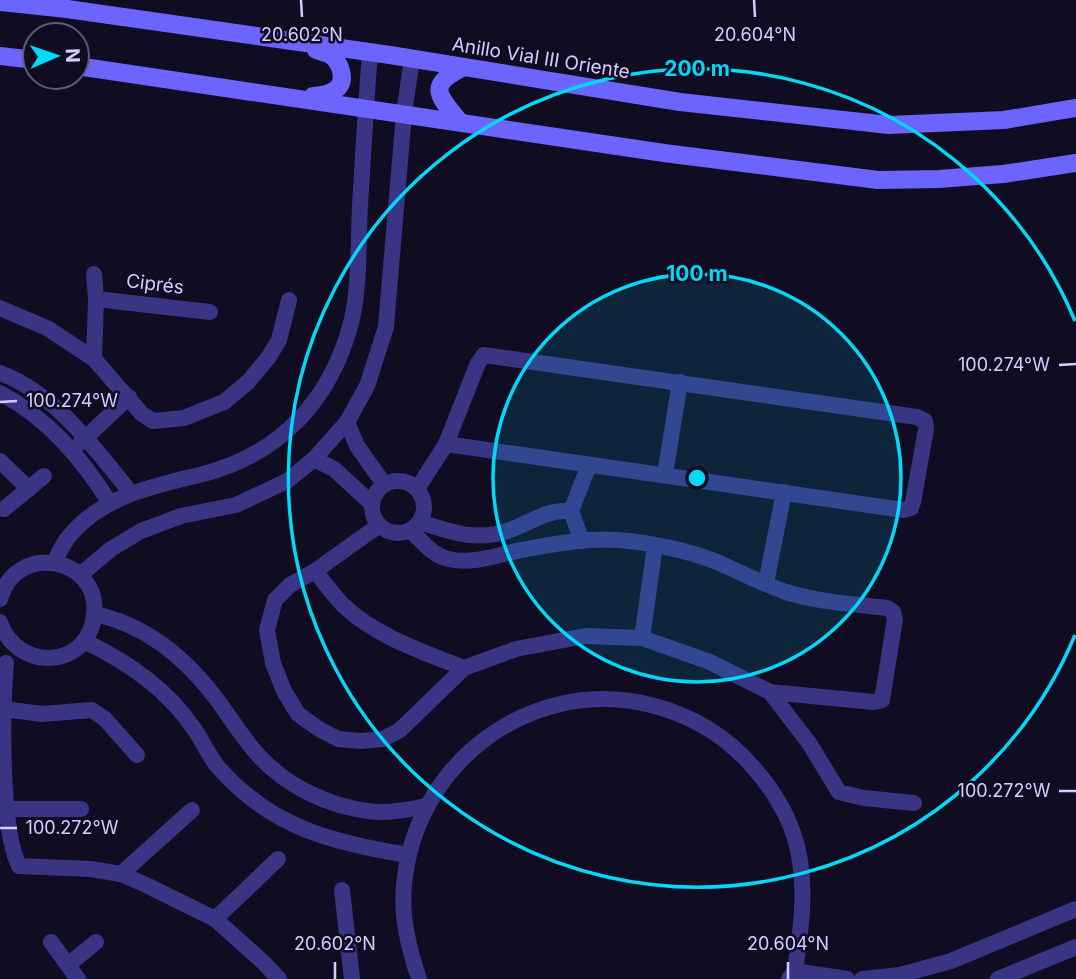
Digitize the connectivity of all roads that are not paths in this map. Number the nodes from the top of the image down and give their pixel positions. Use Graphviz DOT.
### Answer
graph roads {
  1 [pos="0,2"];
  2 [pos="21,2"];
  3 [pos="293,41"];
  4 [pos="370,52"];
  5 [pos="0,56"];
  6 [pos="21,58"];
  7 [pos="412,59"];
  8 [pos="464,67"];
  9 [pos="91,68"];
  10 [pos="292,98"];
  11 [pos="366,108"];
  12 [pos="1076,108"];
  13 [pos="404,113"];
  14 [pos="460,122"];
  15 [pos="1076,163"];
  16 [pos="94,274"];
  17 [pos="96,299"];
  18 [pos="289,300"];
  19 [pos="0,308"];
  20 [pos="210,312"];
  21 [pos="94,359"];
  22 [pos="0,373"];
  23 [pos="680,382"];
  24 [pos="0,393"];
  25 [pos="129,397"];
  26 [pos="347,422"];
  27 [pos="85,438"];
  28 [pos="446,444"];
  29 [pos="73,450"];
  30 [pos="314,459"];
  31 [pos="0,461"];
  32 [pos="589,465"];
  33 [pos="111,468"];
  34 [pos="665,474"];
  35 [pos="44,476"];
  36 [pos="95,480"];
  37 [pos="384,484"];
  38 [pos="29,489"];
  39 [pos="417,489"];
  40 [pos="784,492"];
  41 [pos="131,493"];
  42 [pos="110,503"];
  43 [pos="371,503"];
  44 [pos="4,509"];
  45 [pos="571,511"];
  46 [pos="378,526"];
  47 [pos="415,526"];
  48 [pos="582,541"];
  49 [pos="655,546"];
  50 [pos="54,562"];
  51 [pos="315,571"];
  52 [pos="79,575"];
  53 [pos="5,580"];
  54 [pos="766,583"];
  55 [pos="0,599"];
  56 [pos="95,614"];
  57 [pos="0,622"];
  58 [pos="642,638"];
  59 [pos="84,641"];
  60 [pos="6,663"];
  61 [pos="464,668"];
  62 [pos="770,692"];
  63 [pos="3,709"];
  64 [pos="137,755"];
  65 [pos="914,803"];
  66 [pos="426,806"];
  67 [pos="4,809"];
  68 [pos="81,809"];
  69 [pos="192,810"];
  70 [pos="408,855"];
  71 [pos="278,859"];
  72 [pos="121,874"];
  73 [pos="342,890"];
  74 [pos="1076,909"];
  75 [pos="215,919"];
  76 [pos="51,942"];
  77 [pos="96,942"];
  78 [pos="1076,947"];
  79 [pos="69,964"];
  80 [pos="792,975"];
  81 [pos="78,979"];
  82 [pos="279,979"];
  83 [pos="352,979"];
  84 [pos="419,979"];
  85 [pos="847,979"];
  86 [pos="862,979"];
  87 [pos="998,979"];
  1 -- 2 [label="main road, Anillo Vial III Oriente"];
  2 -- 3 [label="main road, Anillo Vial III Oriente"];
  3 -- 4 [label="main road, Anillo Vial III Oriente"];
  3 -- 10 [label="main road"];
  4 -- 7 [label="main road, Anillo Vial III Oriente"];
  4 -- 11 [label="street"];
  5 -- 6 [label="main road"];
  7 -- 8 [label="main road, Anillo Vial III Oriente"];
  7 -- 13 [label="street"];
  8 -- 12 [label="main road, Anillo Vial III Oriente"];
  8 -- 14 [label="main road"];
  9 -- 10 [label="main road"];
  10 -- 11 [label="main road"];
  11 -- 13 [label="main road"];
  11 -- 41 [label="street"];
  13 -- 14 [label="main road"];
  13 -- 26 [label="street"];
  14 -- 15 [label="main road"];
  16 -- 17 [label="street"];
  17 -- 20 [label="street, Ciprés"];
  17 -- 21 [label="street"];
  18 -- 25 [label="street"];
  19 -- 21 [label="street"];
  21 -- 25 [label="street"];
  22 -- 27 [label="street"];
  23 -- 28 [label="street"];
  23 -- 34 [label="street"];
  23 -- 40 [label="street"];
  24 -- 29 [label="street"];
  25 -- 27 [label="street"];
  26 -- 30 [label="street"];
  26 -- 37 [label="street"];
  27 -- 29 [label="street"];
  27 -- 33 [label="street"];
  28 -- 32 [label="street"];
  28 -- 39 [label="street"];
  29 -- 36 [label="street"];
  30 -- 43 [label="street"];
  30 -- 52 [label="street"];
  31 -- 38 [label="street"];
  32 -- 34 [label="street"];
  32 -- 45 [label="street"];
  33 -- 36 [label="street"];
  33 -- 41 [label="street"];
  34 -- 40 [label="street"];
  35 -- 38 [label="street"];
  36 -- 42 [label="street"];
  37 -- 39 [label="street"];
  37 -- 43 [label="street"];
  38 -- 44 [label="street"];
  39 -- 47 [label="street"];
  40 -- 54 [label="street"];
  41 -- 42 [label="street"];
  42 -- 50 [label="street"];
  43 -- 46 [label="street"];
  45 -- 47 [label="street"];
  45 -- 48 [label="street"];
  46 -- 47 [label="street"];
  46 -- 51 [label="street"];
  47 -- 48 [label="street"];
  48 -- 49 [label="street"];
  49 -- 54 [label="street"];
  49 -- 58 [label="street"];
  50 -- 52 [label="street"];
  50 -- 53 [label="street"];
  51 -- 61 [label="street"];
  51 -- 61 [label="street"];
  52 -- 56 [label="street"];
  53 -- 55 [label="street"];
  54 -- 62 [label="street"];
  56 -- 59 [label="street"];
  56 -- 66 [label="street"];
  57 -- 59 [label="street"];
  58 -- 61 [label="street"];
  58 -- 62 [label="street"];
  59 -- 70 [label="street"];
  60 -- 63 [label="street"];
  62 -- 65 [label="street"];
  63 -- 64 [label="street"];
  63 -- 67 [label="street"];
  66 -- 70 [label="street"];
  66 -- 80 [label="street"];
  67 -- 68 [label="street"];
  67 -- 72 [label="street"];
  69 -- 72 [label="street"];
  70 -- 84 [label="street"];
  71 -- 75 [label="street"];
  72 -- 75 [label="street"];
  73 -- 83 [label="street"];
  74 -- 86 [label="street"];
  75 -- 82 [label="street"];
  76 -- 79 [label="street"];
  77 -- 79 [label="street"];
  78 -- 87 [label="street"];
  79 -- 81 [label="street"];
  80 -- 85 [label="street"];
}
